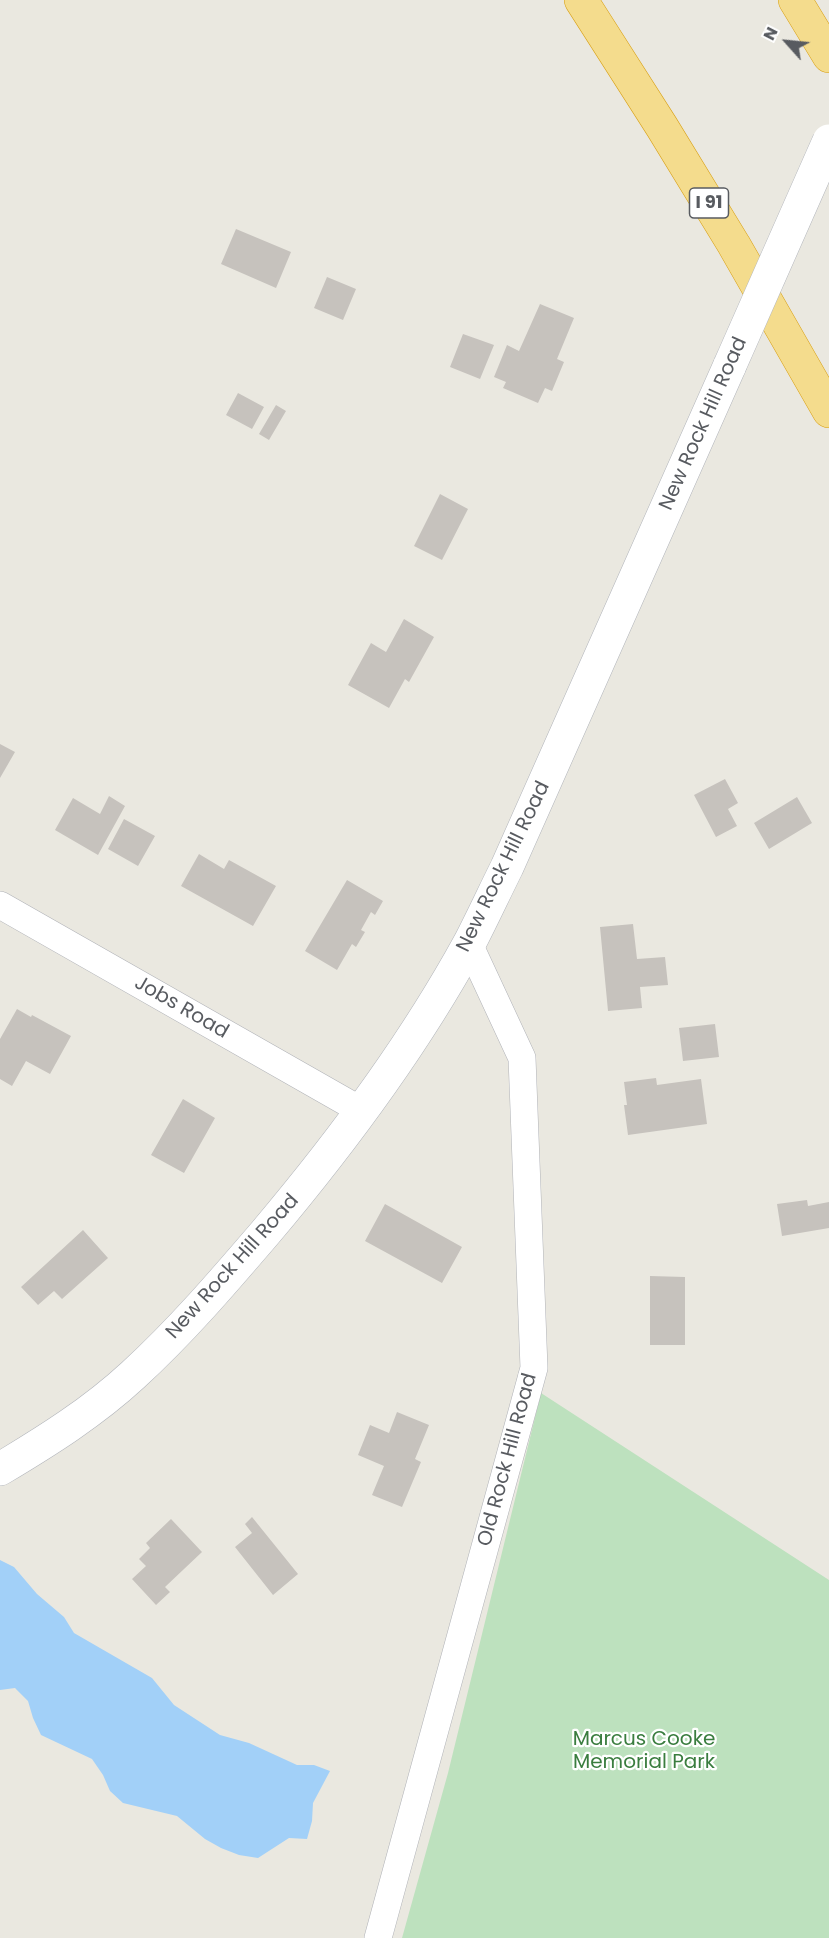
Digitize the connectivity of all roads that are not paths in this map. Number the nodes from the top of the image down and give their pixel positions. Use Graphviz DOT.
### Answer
graph roads {
  1 [pos="581,0"];
  2 [pos="795,0"];
  3 [pos="829,56"];
  4 [pos="829,141"];
  5 [pos="829,411"];
  6 [pos="0,905"];
  7 [pos="469,944"];
  8 [pos="362,1111"];
  9 [pos="0,1469"];
  10 [pos="378,1938"];
  1 -- 5 [label="highway, I 91"];
  2 -- 3 [label="highway"];
  4 -- 7 [label="main road, New Rock Hill Road, bridge"];
  6 -- 8 [label="street, Jobs Road"];
  7 -- 8 [label="main road, New Rock Hill Road"];
  7 -- 10 [label="street, Old Rock Hill Road"];
  8 -- 9 [label="main road, New Rock Hill Road"];
}
